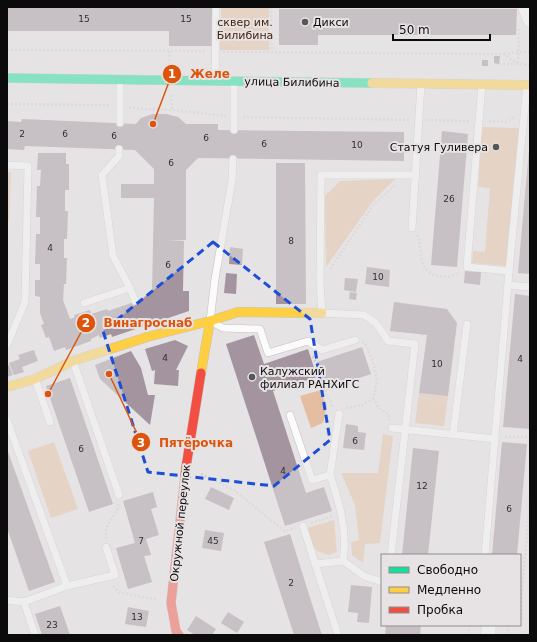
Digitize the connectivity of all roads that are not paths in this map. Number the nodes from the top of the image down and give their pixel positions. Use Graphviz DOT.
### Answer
graph roads {
  1 [pos="216,7"];
  2 [pos="525,7"];
  3 [pos="525,21"];
  4 [pos="7,78"];
  5 [pos="120,81"];
  6 [pos="215,81"];
  7 [pos="234,81"];
  8 [pos="421,84"];
  9 [pos="482,85"];
  10 [pos="528,85"];
  11 [pos="120,123"];
  12 [pos="234,130"];
  13 [pos="120,149"];
  14 [pos="233,159"];
  15 [pos="7,166"];
  16 [pos="416,175"];
  17 [pos="412,228"];
  18 [pos="509,271"];
  19 [pos="508,285"];
  20 [pos="530,287"];
  21 [pos="130,288"];
  22 [pos="135,301"];
  23 [pos="84,303"];
  24 [pos="322,313"];
  25 [pos="210,321"];
  26 [pos="467,324"];
  27 [pos="355,340"];
  28 [pos="7,345"];
  29 [pos="73,361"];
  30 [pos="34,379"];
  31 [pos="7,387"];
  32 [pos="339,414"];
  33 [pos="290,415"];
  34 [pos="7,420"];
  35 [pos="50,422"];
  36 [pos="392,428"];
  37 [pos="404,429"];
  38 [pos="452,435"];
  39 [pos="495,439"];
  40 [pos="330,474"];
  41 [pos="119,495"];
  42 [pos="302,526"];
  43 [pos="106,547"];
  44 [pos="391,554"];
  45 [pos="485,554"];
  46 [pos="343,561"];
  47 [pos="315,564"];
  48 [pos="381,582"];
  49 [pos="67,586"];
  50 [pos="7,600"];
  51 [pos="24,602"];
  52 [pos="178,633"];
  53 [pos="35,635"];
  54 [pos="338,635"];
  1 -- 6 [label="lane"];
  2 -- 3 [label="street"];
  4 -- 5 [label="street, улица Билибина"];
  5 -- 6 [label="street, улица Билибина"];
  5 -- 11 [label="lane"];
  6 -- 7 [label="street, улица Билибина"];
  7 -- 8 [label="street, улица Билибина"];
  7 -- 12 [label="lane"];
  8 -- 9 [label="street, улица Билибина"];
  8 -- 16 [label="lane"];
  9 -- 10 [label="street, улица Билибина"];
  9 -- 18 [label="lane"];
  10 -- 18 [label="lane"];
  13 -- 21 [label="lane"];
  14 -- 25 [label="lane"];
  15 -- 28 [label="lane"];
  16 -- 17 [label="lane"];
  16 -- 24 [label="lane"];
  18 -- 19 [label="lane"];
  19 -- 20 [label="lane"];
  19 -- 39 [label="lane"];
  21 -- 22 [label="lane"];
  21 -- 23 [label="lane"];
  24 -- 25 [label="street"];
  24 -- 37 [label="lane"];
  25 -- 27 [label="lane"];
  25 -- 29 [label="street"];
  25 -- 52 [label="street, Окружной переулок"];
  26 -- 38 [label="lane"];
  29 -- 30 [label="street"];
  29 -- 41 [label="lane"];
  30 -- 31 [label="street"];
  30 -- 35 [label="lane"];
  32 -- 40 [label="lane"];
  33 -- 40 [label="lane"];
  34 -- 49 [label="lane"];
  36 -- 37 [label="lane"];
  37 -- 38 [label="lane"];
  37 -- 44 [label="lane"];
  38 -- 39 [label="lane"];
  39 -- 45 [label="lane"];
  40 -- 46 [label="lane"];
  42 -- 47 [label="lane"];
  43 -- 49 [label="lane"];
  46 -- 47 [label="lane"];
  46 -- 48 [label="lane"];
  47 -- 54 [label="lane"];
  49 -- 51 [label="lane"];
  50 -- 51 [label="lane"];
  51 -- 53 [label="lane"];
}
